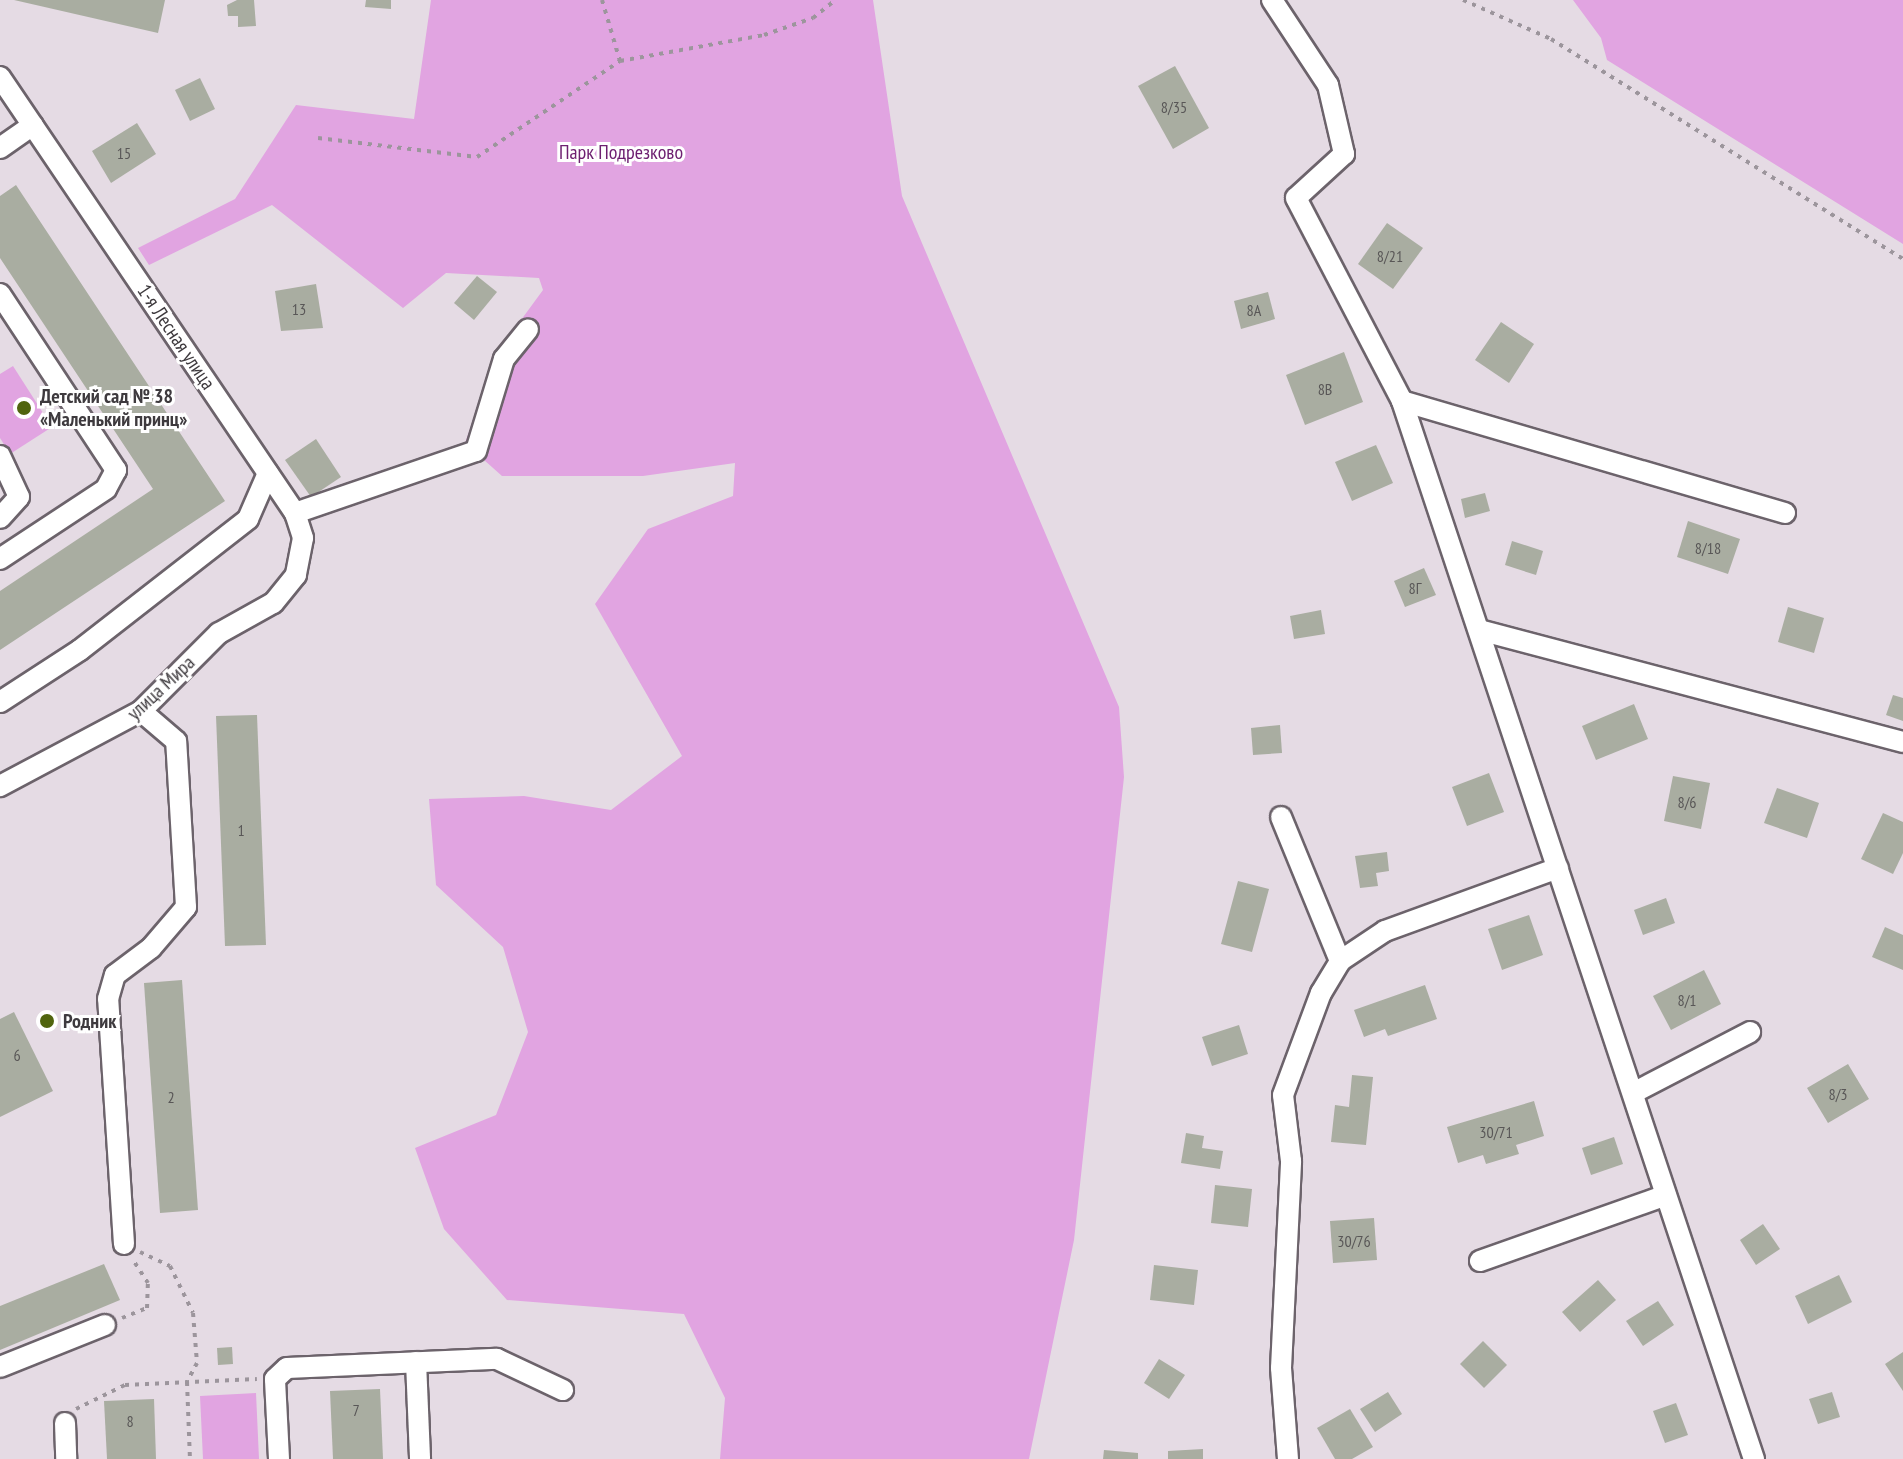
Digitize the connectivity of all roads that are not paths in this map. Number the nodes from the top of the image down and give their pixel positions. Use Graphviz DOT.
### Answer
graph roads {
  1 [pos="1272,0"];
  2 [pos="0,77"];
  3 [pos="33,125"];
  4 [pos="0,148"];
  5 [pos="0,294"];
  6 [pos="528,329"];
  7 [pos="1402,401"];
  8 [pos="0,456"];
  9 [pos="268,473"];
  10 [pos="295,513"];
  11 [pos="1785,513"];
  12 [pos="0,518"];
  13 [pos="0,559"];
  14 [pos="273,603"];
  15 [pos="1479,630"];
  16 [pos="0,702"];
  17 [pos="141,711"];
  18 [pos="1903,742"];
  19 [pos="0,786"];
  20 [pos="1281,817"];
  21 [pos="1558,868"];
  22 [pos="1340,961"];
  23 [pos="1750,1032"];
  24 [pos="1633,1093"];
  25 [pos="1666,1195"];
  26 [pos="124,1244"];
  27 [pos="1480,1261"];
  28 [pos="105,1325"];
  29 [pos="416,1362"];
  30 [pos="0,1367"];
  31 [pos="563,1390"];
  32 [pos="65,1423"];
  33 [pos="66,1459"];
  34 [pos="279,1459"];
  35 [pos="420,1459"];
  36 [pos="1288,1459"];
  37 [pos="1754,1459"];
  1 -- 7 [label="street"];
  2 -- 3 [label="street, 1-я Лесная улица"];
  3 -- 4 [label="street"];
  3 -- 9 [label="street, 1-я Лесная улица"];
  5 -- 13 [label="street"];
  6 -- 10 [label="street"];
  7 -- 11 [label="street"];
  7 -- 15 [label="street"];
  8 -- 12 [label="street"];
  9 -- 10 [label="street, 1-я Лесная улица"];
  9 -- 16 [label="street"];
  10 -- 14 [label="street, 1-я Лесная улица"];
  14 -- 17 [label="street, улица Мира"];
  15 -- 18 [label="street"];
  15 -- 21 [label="street"];
  17 -- 19 [label="street, улица Мира"];
  17 -- 26 [label="street"];
  20 -- 22 [label="street"];
  21 -- 22 [label="street"];
  21 -- 24 [label="street"];
  22 -- 36 [label="street"];
  23 -- 24 [label="street"];
  24 -- 25 [label="street"];
  25 -- 27 [label="street"];
  25 -- 37 [label="street"];
  28 -- 30 [label="street"];
  29 -- 31 [label="street"];
  29 -- 34 [label="street"];
  29 -- 35 [label="street"];
  32 -- 33 [label="street"];
}
